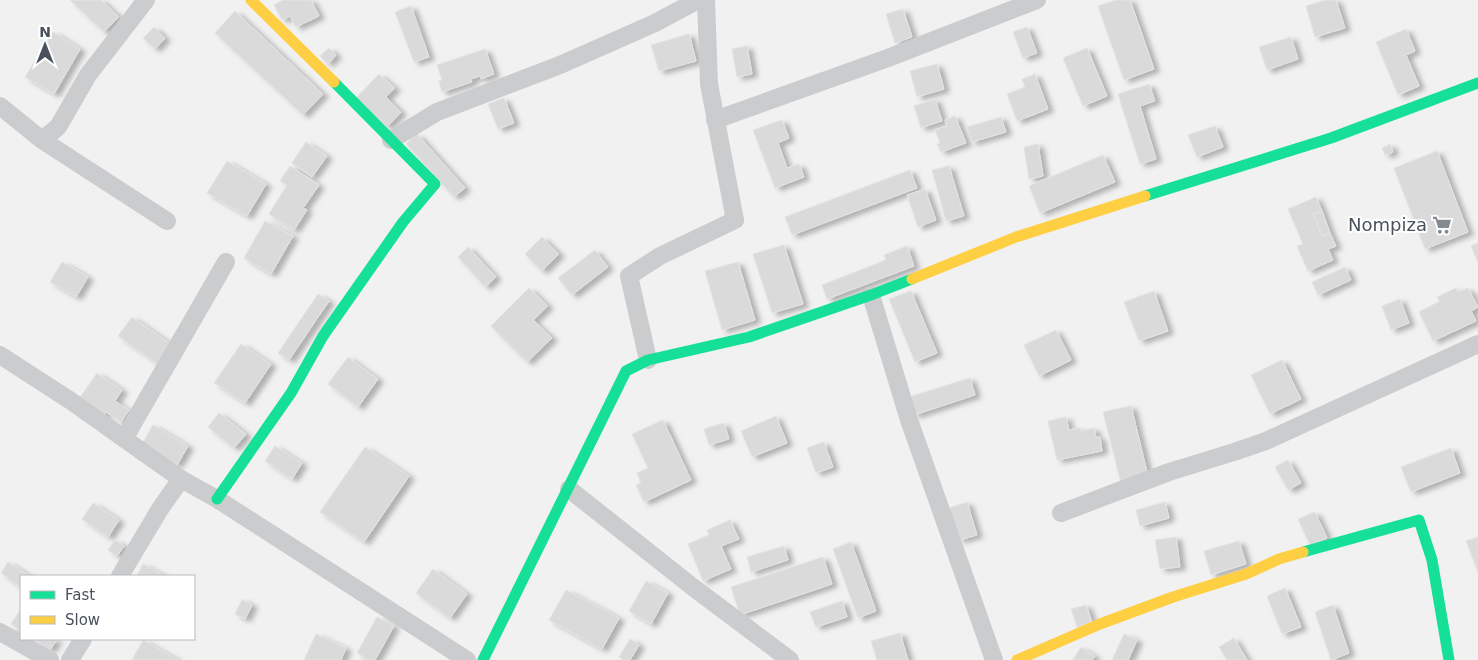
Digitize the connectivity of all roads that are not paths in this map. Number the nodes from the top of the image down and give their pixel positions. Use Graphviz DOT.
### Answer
graph roads {
  1 [pos="146,0"];
  2 [pos="251,0"];
  3 [pos="698,0"];
  4 [pos="706,0"];
  5 [pos="1037,0"];
  6 [pos="1478,83"];
  7 [pos="0,106"];
  8 [pos="715,120"];
  9 [pos="42,140"];
  10 [pos="391,140"];
  11 [pos="167,220"];
  12 [pos="226,262"];
  13 [pos="872,295"];
  14 [pos="1478,344"];
  15 [pos="0,355"];
  16 [pos="648,360"];
  17 [pos="124,439"];
  18 [pos="181,479"];
  19 [pos="569,489"];
  20 [pos="217,499"];
  21 [pos="1061,513"];
  22 [pos="121,575"];
  23 [pos="0,632"];
  24 [pos="81,640"];
  25 [pos="1021,659"];
  26 [pos="50,660"];
  27 [pos="70,660"];
  28 [pos="467,660"];
  29 [pos="483,660"];
  30 [pos="790,660"];
  31 [pos="994,660"];
  32 [pos="1449,660"];
  1 -- 9 [label="street"];
  2 -- 10 [label="street"];
  3 -- 10 [label="street"];
  4 -- 8 [label="street"];
  5 -- 8 [label="street"];
  6 -- 13 [label="street"];
  7 -- 9 [label="street"];
  8 -- 16 [label="street"];
  9 -- 11 [label="street"];
  10 -- 20 [label="street"];
  12 -- 17 [label="street"];
  13 -- 16 [label="street"];
  13 -- 31 [label="street"];
  14 -- 21 [label="street"];
  15 -- 17 [label="street"];
  16 -- 19 [label="street"];
  17 -- 18 [label="street"];
  18 -- 20 [label="street"];
  18 -- 22 [label="street"];
  19 -- 29 [label="street"];
  19 -- 30 [label="street"];
  20 -- 28 [label="street"];
  23 -- 26 [label="street"];
  24 -- 27 [label="street"];
  25 -- 32 [label="street"];
}
